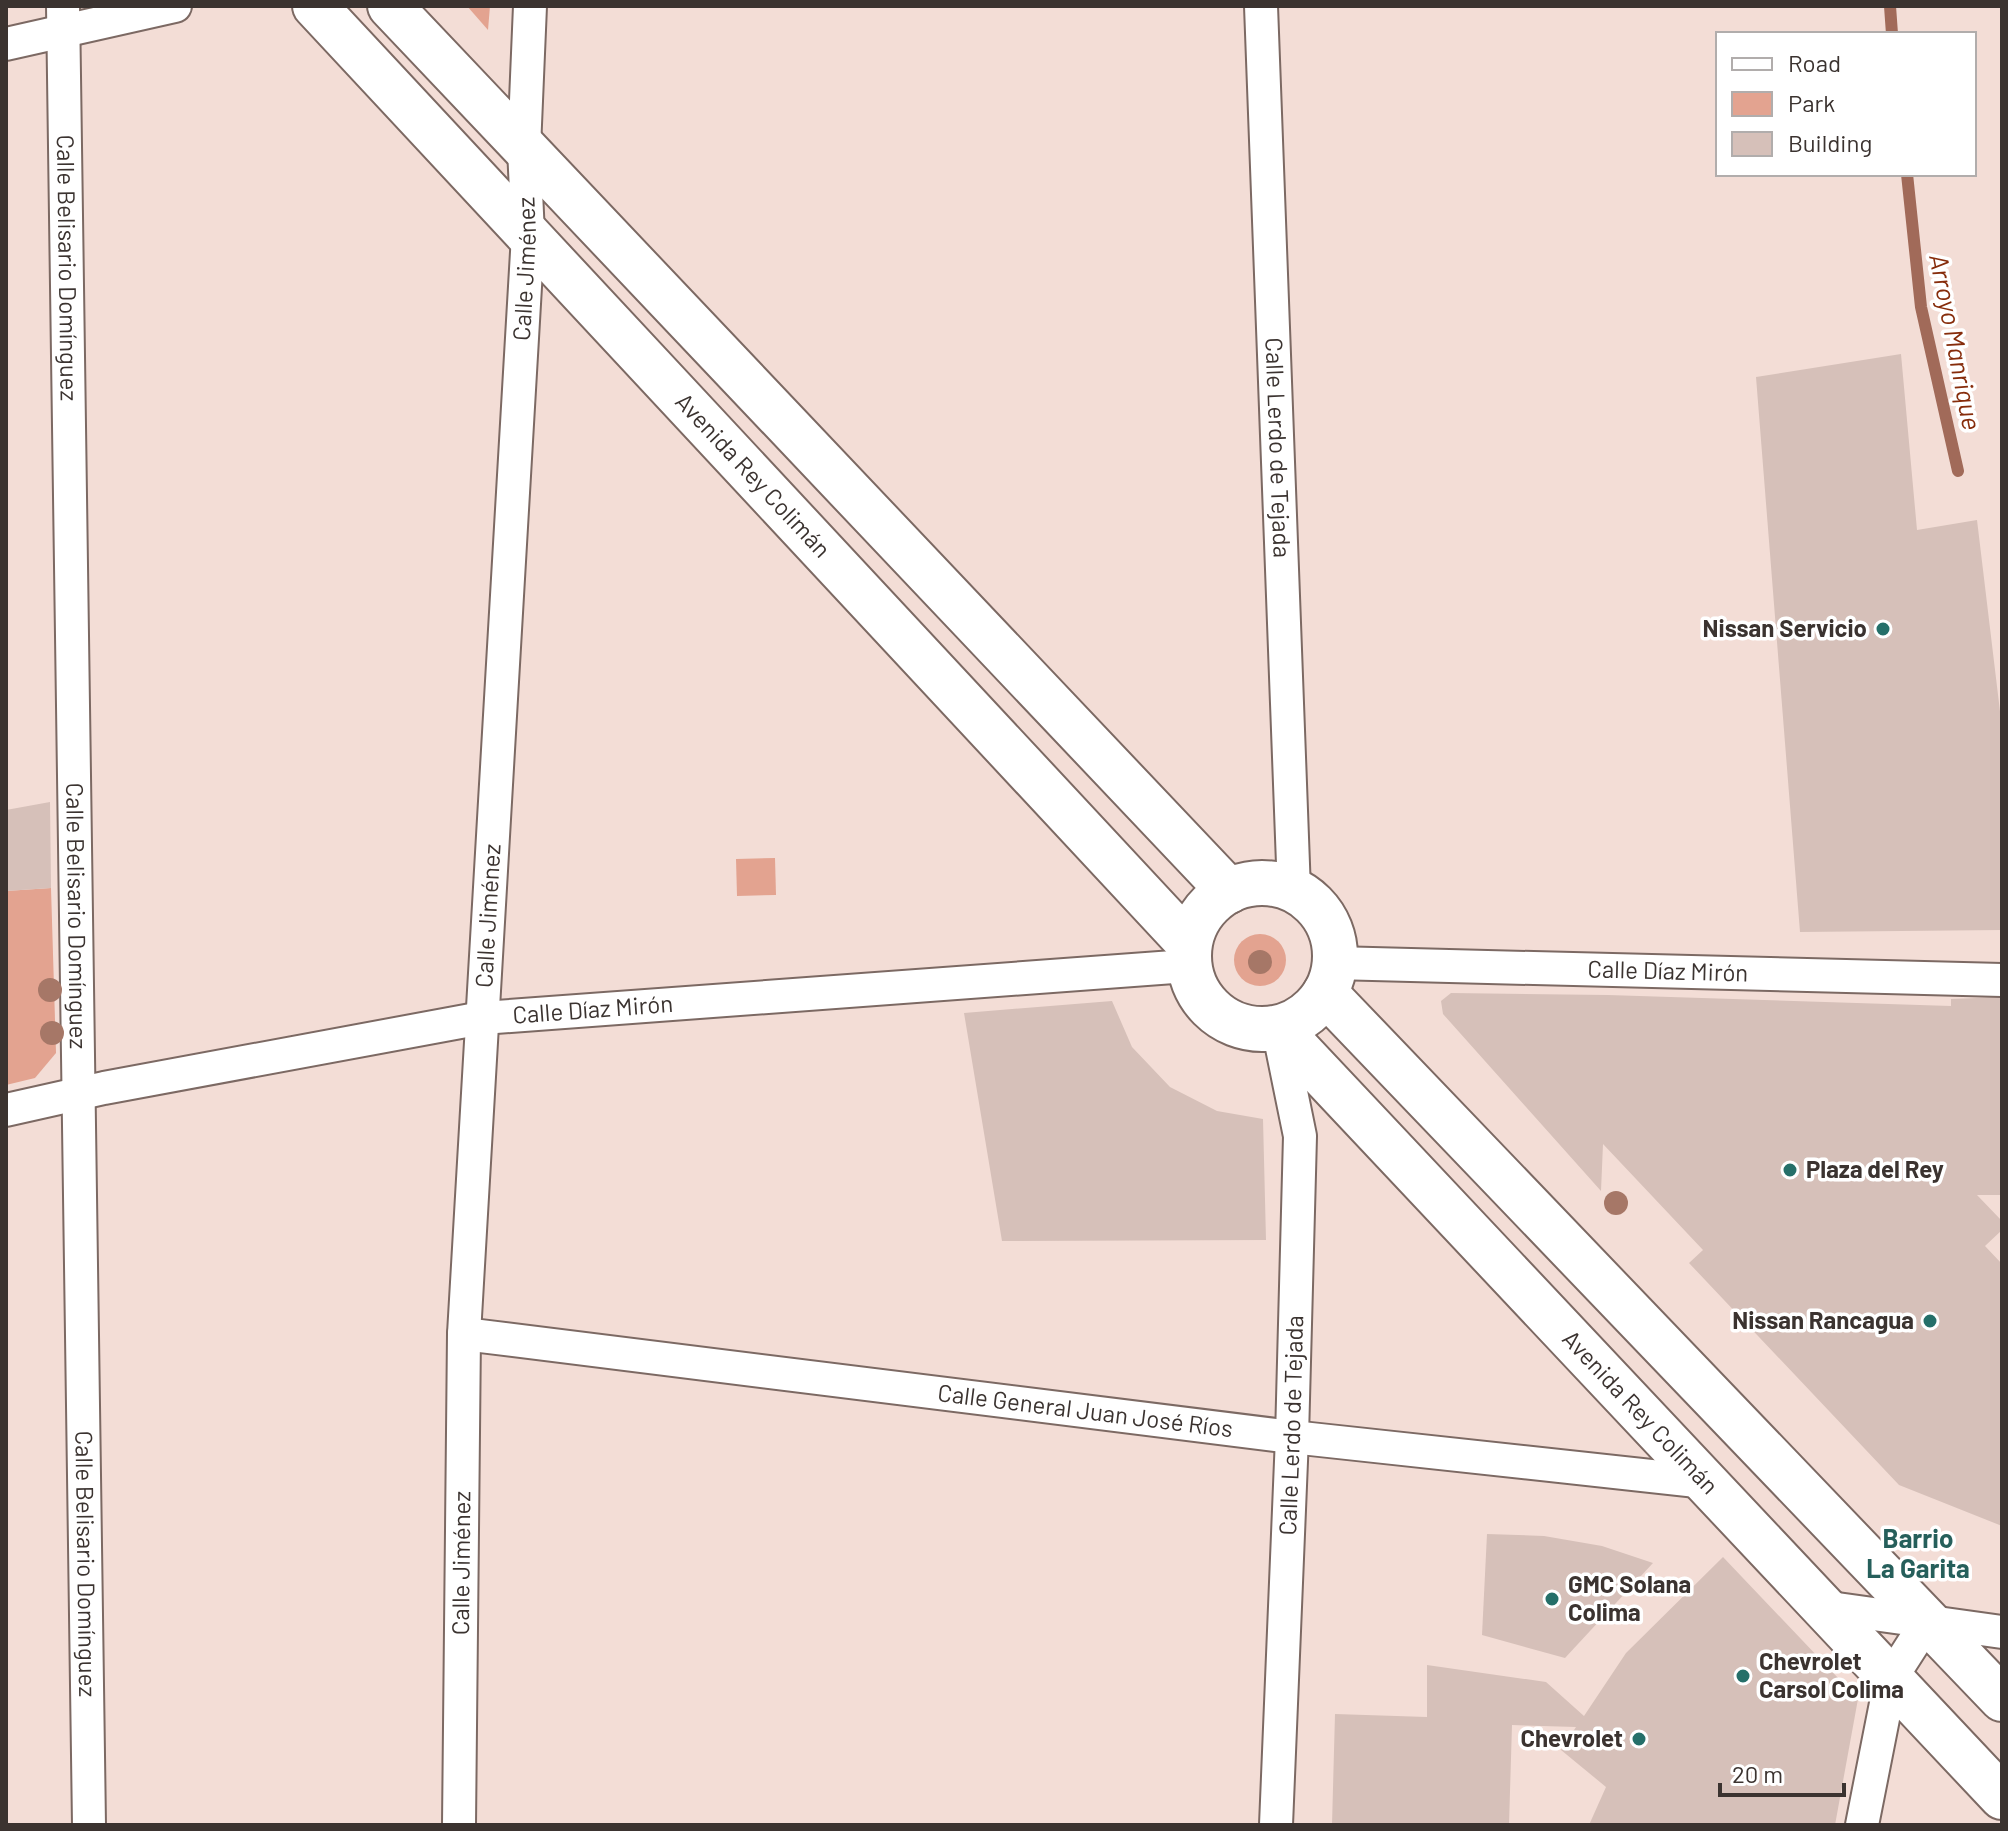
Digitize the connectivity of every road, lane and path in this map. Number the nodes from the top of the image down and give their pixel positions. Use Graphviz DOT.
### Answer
graph roads {
  1 [pos="175,6"];
  2 [pos="315,6"];
  3 [pos="390,6"];
  4 [pos="530,6"];
  5 [pos="1261,6"];
  6 [pos="63,18"];
  7 [pos="6,44"];
  8 [pos="524,148"];
  9 [pos="528,235"];
  10 [pos="1229,891"];
  11 [pos="1294,891"];
  12 [pos="1188,955"];
  13 [pos="1330,978"];
  14 [pos="2002,980"];
  15 [pos="482,1018"];
  16 [pos="1278,1028"];
  17 [pos="79,1094"];
  18 [pos="6,1110"];
  19 [pos="464,1334"];
  20 [pos="1292,1437"];
  21 [pos="1706,1482"];
  22 [pos="1823,1607"];
  23 [pos="1927,1622"];
  24 [pos="2002,1632"];
  25 [pos="1891,1678"];
  26 [pos="2002,1699"];
  27 [pos="2002,1797"];
  28 [pos="89,1825"];
  29 [pos="459,1825"];
  30 [pos="1276,1825"];
  31 [pos="1862,1825"];
  1 -- 6 [label="street"];
  2 -- 9 [label="main road, Avenida Rey Colimán"];
  3 -- 8 [label="main road"];
  4 -- 8 [label="street, Calle Jiménez"];
  5 -- 11 [label="street, Calle Lerdo de Tejada"];
  6 -- 7 [label="street"];
  6 -- 17 [label="street, Calle Belisario Domínguez"];
  8 -- 9 [label="street, Calle Jiménez"];
  8 -- 10 [label="main road"];
  9 -- 12 [label="main road, Avenida Rey Colimán"];
  9 -- 15 [label="street, Calle Jiménez"];
  10 -- 11 [label="main road"];
  10 -- 12 [label="main road"];
  11 -- 13 [label="main road"];
  12 -- 15 [label="street, Calle Díaz Mirón"];
  12 -- 16 [label="main road"];
  13 -- 14 [label="street, Calle Díaz Mirón"];
  13 -- 16 [label="main road"];
  13 -- 23 [label="main road"];
  15 -- 17 [label="street, Calle Díaz Mirón"];
  15 -- 19 [label="street, Calle Jiménez"];
  16 -- 20 [label="street, Calle Lerdo de Tejada"];
  16 -- 21 [label="main road, Avenida Rey Colimán"];
  17 -- 18 [label="street, Calle Díaz Mirón"];
  17 -- 28 [label="street, Calle Belisario Domínguez"];
  19 -- 20 [label="street, Calle General Juan José Ríos"];
  19 -- 29 [label="street, Calle Jiménez"];
  20 -- 21 [label="street, Calle General Juan José Ríos"];
  20 -- 30 [label="street, Calle Lerdo de Tejada"];
  21 -- 22 [label="main road, Avenida Rey Colimán"];
  22 -- 23 [label="street"];
  22 -- 25 [label="main road, Avenida Rey Colimán"];
  23 -- 24 [label="street"];
  23 -- 25 [label="street"];
  23 -- 26 [label="main road"];
  25 -- 27 [label="main road, Avenida Rey Colimán"];
  25 -- 31 [label="street"];
}
